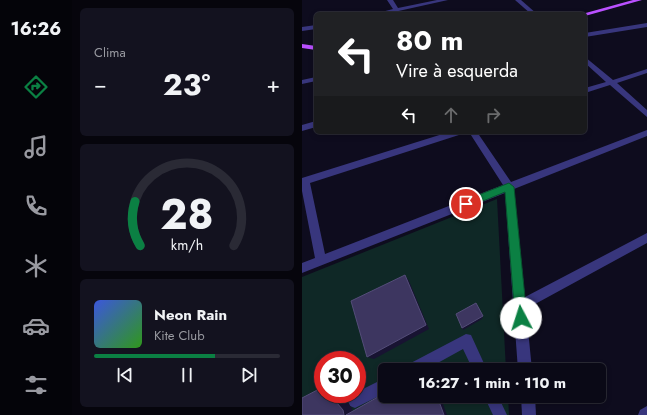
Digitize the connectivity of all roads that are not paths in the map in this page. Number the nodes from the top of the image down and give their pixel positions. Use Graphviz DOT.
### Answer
graph roads {
  1 [pos="390,0"];
  2 [pos="445,0"];
  3 [pos="518,0"];
  4 [pos="639,0"];
  5 [pos="397,10"];
  6 [pos="387,12"];
  7 [pos="532,12"];
  8 [pos="587,13"];
  9 [pos="647,25"];
  10 [pos="314,26"];
  11 [pos="302,29"];
  12 [pos="587,35"];
  13 [pos="302,46"];
  14 [pos="314,48"];
  15 [pos="587,61"];
  16 [pos="647,72"];
  17 [pos="314,79"];
  18 [pos="302,82"];
  19 [pos="612,83"];
  20 [pos="587,90"];
  21 [pos="647,114"];
  22 [pos="314,125"];
  23 [pos="302,128"];
  24 [pos="647,133"];
  25 [pos="453,134"];
  26 [pos="474,134"];
  27 [pos="303,182"];
  28 [pos="509,187"];
  29 [pos="647,238"];
  30 [pos="321,261"];
  31 [pos="302,268"];
  32 [pos="520,306"];
  33 [pos="425,363"];
  34 [pos="477,363"];
  35 [pos="524,363"];
  36 [pos="378,389"];
  37 [pos="366,396"];
  38 [pos="494,403"];
  39 [pos="528,403"];
  40 [pos="500,415"];
  41 [pos="529,415"];
  1 -- 5 [label="street"];
  2 -- 5 [label="street"];
  3 -- 7 [label="street"];
  4 -- 8 [label="main road"];
  5 -- 6 [label="street"];
  9 -- 12 [label="street"];
  10 -- 11 [label="street"];
  13 -- 14 [label="main road"];
  15 -- 19 [label="street"];
  16 -- 19 [label="street"];
  17 -- 18 [label="street"];
  19 -- 20 [label="street"];
  19 -- 21 [label="street"];
  22 -- 23 [label="street"];
  24 -- 28 [label="street"];
  25 -- 27 [label="street"];
  26 -- 28 [label="street"];
  27 -- 30 [label="street"];
  28 -- 30 [label="street"];
  28 -- 32 [label="street"];
  29 -- 32 [label="street"];
  30 -- 31 [label="street"];
  32 -- 35 [label="street"];
  33 -- 34 [label="street"];
  36 -- 37 [label="street"];
  38 -- 40 [label="street"];
  39 -- 41 [label="street"];
}
